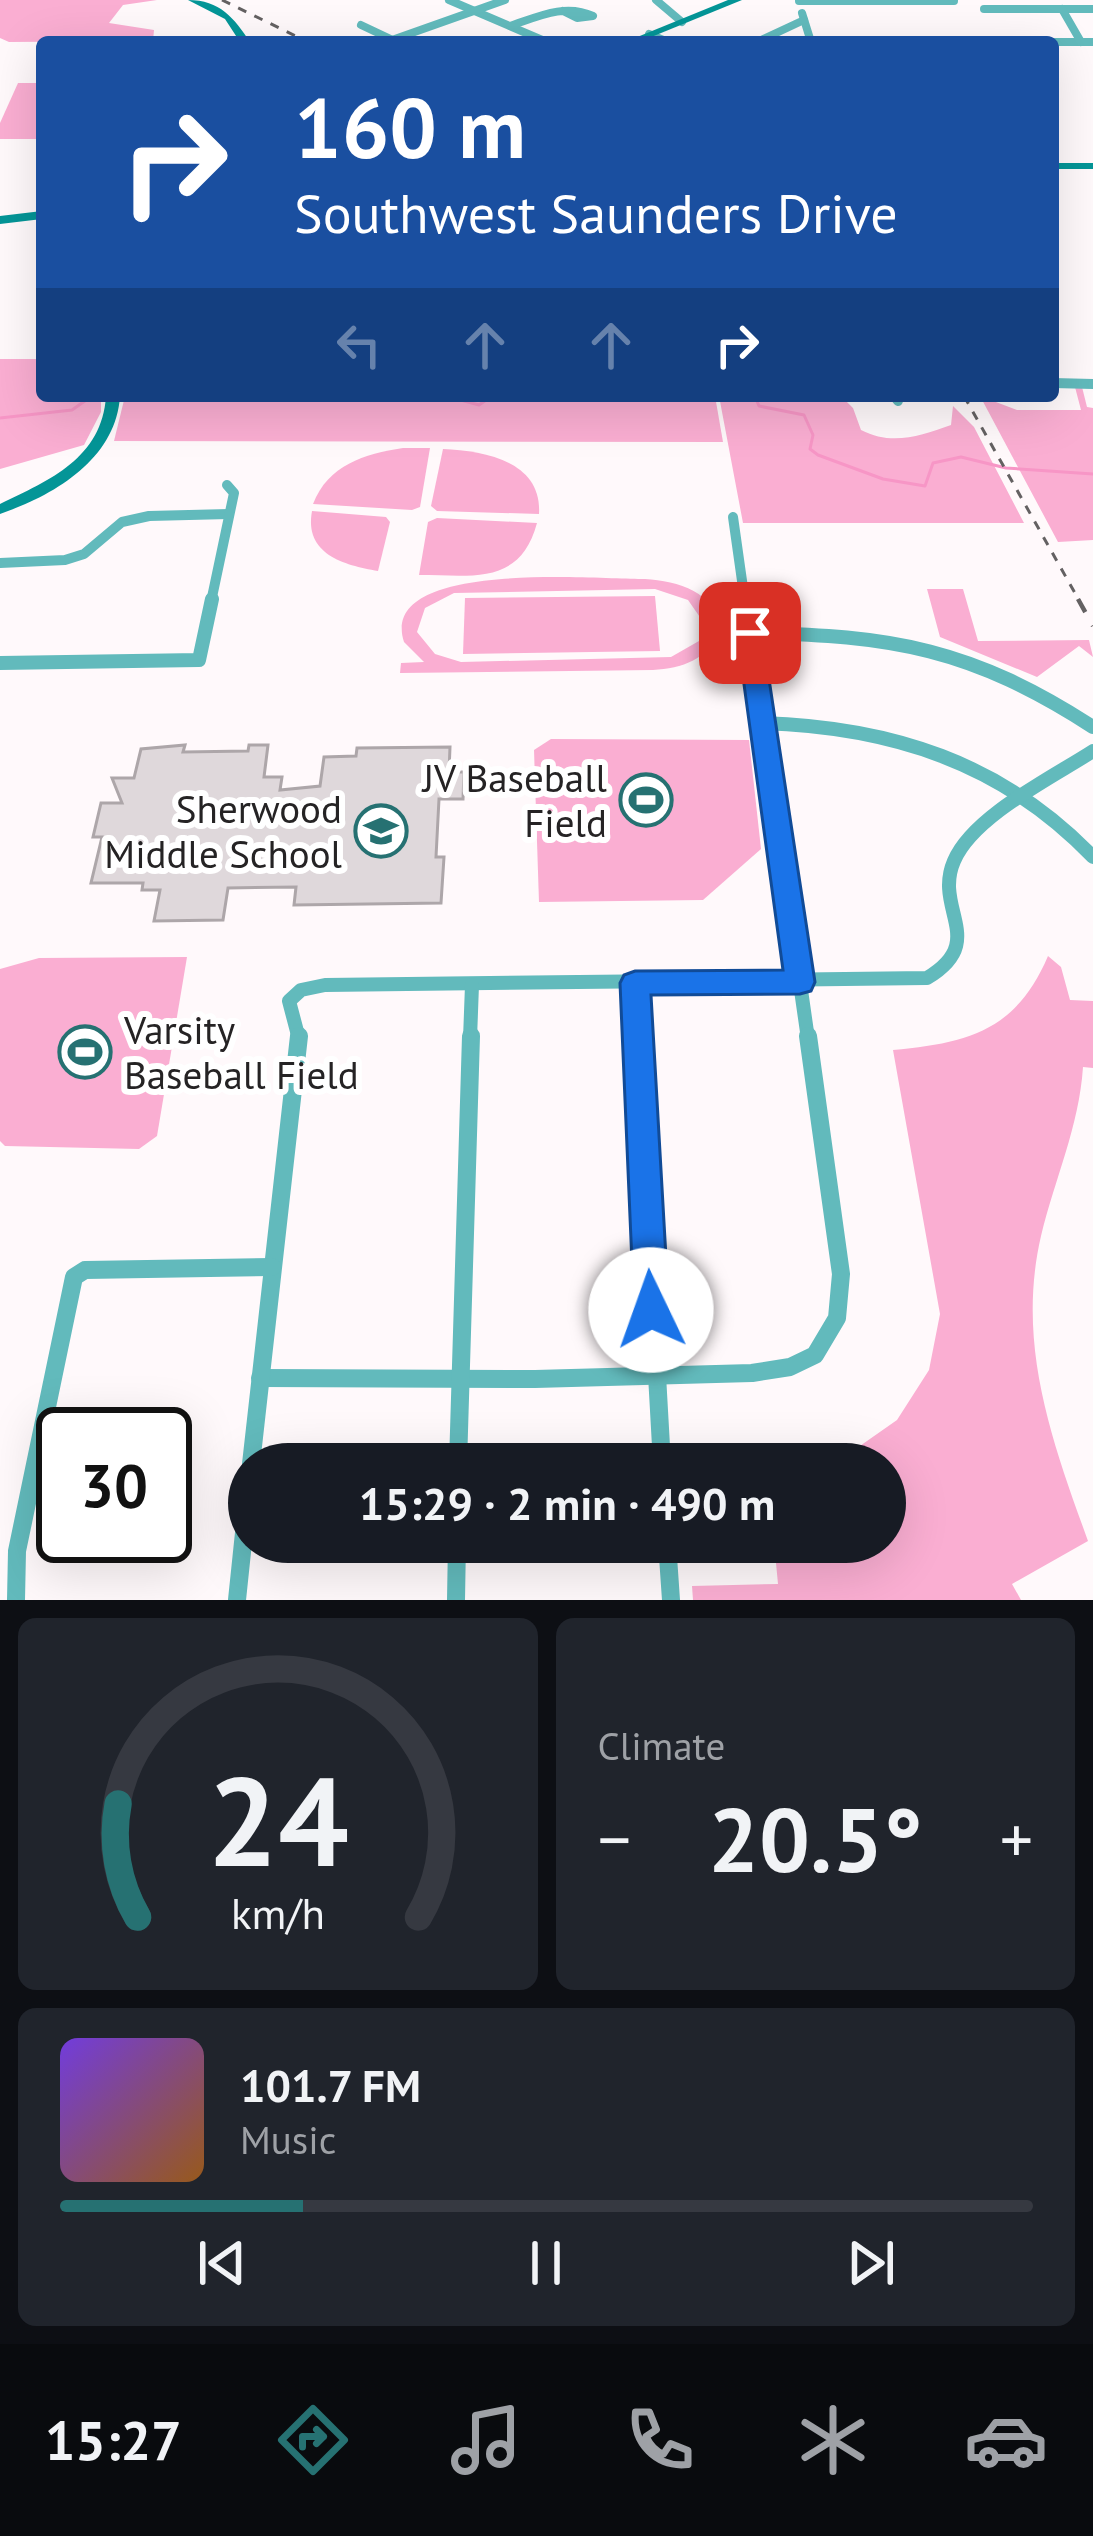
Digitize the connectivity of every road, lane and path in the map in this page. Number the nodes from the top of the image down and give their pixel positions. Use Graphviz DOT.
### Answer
graph roads {
  1 [pos="193,0"];
  2 [pos="505,0"];
  3 [pos="656,0"];
  4 [pos="737,0"];
  5 [pos="456,1"];
  6 [pos="799,1"];
  7 [pos="954,2"];
  8 [pos="1062,9"];
  9 [pos="1093,9"];
  10 [pos="984,10"];
  11 [pos="474,11"];
  12 [pos="563,11"];
  13 [pos="804,20"];
  14 [pos="682,22"];
  15 [pos="361,25"];
  16 [pos="510,26"];
  17 [pos="649,34"];
  18 [pos="241,36"];
  19 [pos="384,36"];
  20 [pos="408,36"];
  21 [pos="533,36"];
  22 [pos="644,36"];
  23 [pos="654,36"];
  24 [pos="770,36"];
  25 [pos="810,36"];
  26 [pos="1059,42"];
  27 [pos="1081,42"];
  28 [pos="1093,42"];
  29 [pos="1059,166"];
  30 [pos="1093,166"];
  31 [pos="33,218"];
  32 [pos="0,220"];
  33 [pos="1059,383"];
  34 [pos="1093,384"];
  35 [pos="112,402"];
  36 [pos="227,484"];
  37 [pos="0,510"];
  38 [pos="107,512"];
  39 [pos="229,514"];
  40 [pos="733,517"];
  41 [pos="122,522"];
  42 [pos="0,563"];
  43 [pos="750,633"];
  44 [pos="0,663"];
  45 [pos="762,723"];
  46 [pos="1093,727"];
  47 [pos="1093,752"];
  48 [pos="1021,800"];
  49 [pos="1093,857"];
  50 [pos="800,982"];
  51 [pos="635,983"];
  52 [pos="472,985"];
  53 [pos="272,1267"];
  54 [pos="657,1376"];
  55 [pos="260,1378"];
  56 [pos="459,1378"];
  57 [pos="253,1443"];
  58 [pos="458,1443"];
  59 [pos="661,1443"];
  60 [pos="8,1551"];
  61 [pos="241,1563"];
  62 [pos="457,1563"];
  63 [pos="668,1563"];
  64 [pos="16,1600"];
  65 [pos="237,1600"];
  66 [pos="456,1600"];
  67 [pos="671,1600"];
  1 -- 18 [label="main road"];
  2 -- 11 [label="street"];
  3 -- 14 [label="street"];
  4 -- 14 [label="main road"];
  5 -- 11 [label="street"];
  6 -- 7 [label="street"];
  6 -- 13 [label="street"];
  8 -- 9 [label="street"];
  8 -- 10 [label="street"];
  8 -- 27 [label="street"];
  11 -- 16 [label="street"];
  11 -- 20 [label="street"];
  12 -- 16 [label="street"];
  13 -- 24 [label="street"];
  13 -- 25 [label="street"];
  14 -- 17 [label="main road"];
  15 -- 19 [label="street"];
  16 -- 21 [label="street"];
  17 -- 22 [label="main road"];
  17 -- 23 [label="street"];
  26 -- 27 [label="street"];
  27 -- 28 [label="street"];
  29 -- 30 [label="main road"];
  31 -- 32 [label="main road"];
  33 -- 34 [label="street"];
  35 -- 37 [label="main road"];
  36 -- 39 [label="street"];
  38 -- 41 [label="street"];
  39 -- 41 [label="street"];
  39 -- 44 [label="street"];
  40 -- 43 [label="street"];
  41 -- 42 [label="street"];
  43 -- 45 [label="street"];
  43 -- 46 [label="street"];
  45 -- 48 [label="street"];
  45 -- 50 [label="street"];
  47 -- 48 [label="street"];
  48 -- 49 [label="street"];
  48 -- 50 [label="street"];
  50 -- 51 [label="street"];
  50 -- 54 [label="street"];
  51 -- 52 [label="street"];
  51 -- 54 [label="street"];
  52 -- 53 [label="street"];
  52 -- 56 [label="street"];
  53 -- 55 [label="street"];
  53 -- 60 [label="street"];
  54 -- 56 [label="street"];
  54 -- 59 [label="street"];
  55 -- 56 [label="street"];
  55 -- 57 [label="street"];
  56 -- 58 [label="street"];
  60 -- 64 [label="street"];
  61 -- 65 [label="street"];
  62 -- 66 [label="street"];
  63 -- 67 [label="street"];
}
